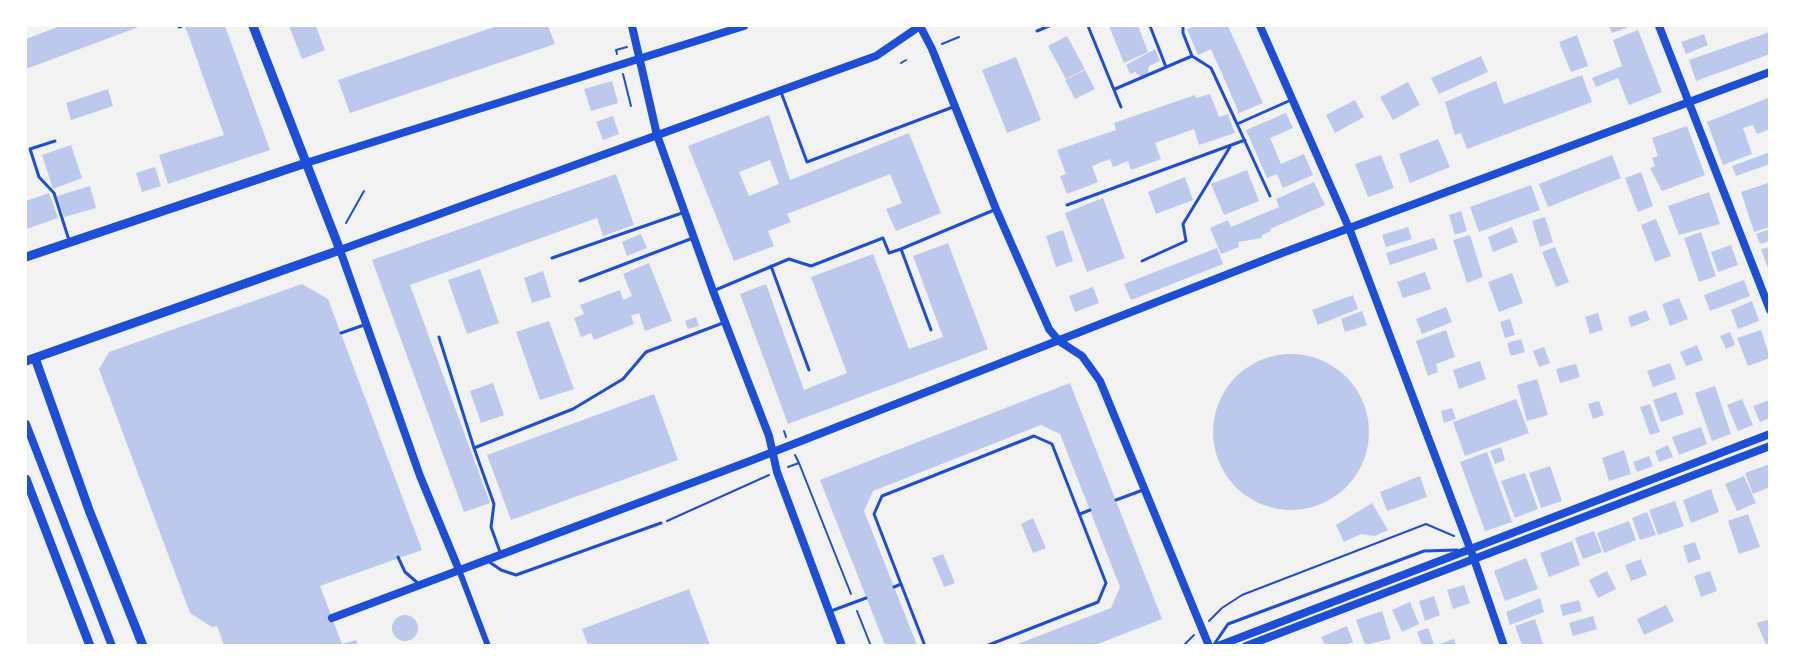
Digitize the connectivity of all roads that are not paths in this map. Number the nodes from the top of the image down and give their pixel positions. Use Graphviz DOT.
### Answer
graph roads {
  1 [pos="253,26"];
  2 [pos="632,26"];
  3 [pos="744,26"];
  4 [pos="920,26"];
  5 [pos="1049,26"];
  6 [pos="1088,26"];
  7 [pos="1150,26"];
  8 [pos="1183,26"];
  9 [pos="1260,26"];
  10 [pos="1659,26"];
  11 [pos="1037,31"];
  12 [pos="1192,57"];
  13 [pos="640,59"];
  14 [pos="1166,67"];
  15 [pos="1770,72"];
  16 [pos="1115,89"];
  17 [pos="781,90"];
  18 [pos="1293,99"];
  19 [pos="1689,103"];
  20 [pos="956,105"];
  21 [pos="1121,107"];
  22 [pos="1237,124"];
  23 [pos="657,135"];
  24 [pos="1245,140"];
  25 [pos="55,141"];
  26 [pos="1231,146"];
  27 [pos="306,163"];
  28 [pos="1270,196"];
  29 [pos="1067,205"];
  30 [pos="996,209"];
  31 [pos="684,212"];
  32 [pos="1349,228"];
  33 [pos="693,238"];
  34 [pos="69,242"];
  35 [pos="901,249"];
  36 [pos="340,250"];
  37 [pos="26,257"];
  38 [pos="552,258"];
  39 [pos="1142,261"];
  40 [pos="771,266"];
  41 [pos="580,281"];
  42 [pos="713,291"];
  43 [pos="1770,310"];
  44 [pos="725,322"];
  45 [pos="366,324"];
  46 [pos="931,330"];
  47 [pos="341,333"];
  48 [pos="440,337"];
  49 [pos="1059,341"];
  50 [pos="30,360"];
  51 [pos="809,370"];
  52 [pos="26,424"];
  53 [pos="1770,434"];
  54 [pos="1770,446"];
  55 [pos="474,448"];
  56 [pos="774,452"];
  57 [pos="26,479"];
  58 [pos="1145,489"];
  59 [pos="1116,500"];
  60 [pos="1090,510"];
  61 [pos="1080,514"];
  62 [pos="662,523"];
  63 [pos="501,554"];
  64 [pos="1472,555"];
  65 [pos="398,558"];
  66 [pos="487,560"];
  67 [pos="459,570"];
  68 [pos="901,584"];
  69 [pos="420,585"];
  70 [pos="894,587"];
  71 [pos="866,598"];
  72 [pos="829,612"];
  73 [pos="332,618"];
  74 [pos="90,645"];
  75 [pos="112,645"];
  76 [pos="143,645"];
  77 [pos="488,645"];
  78 [pos="842,645"];
  79 [pos="925,645"];
  80 [pos="986,645"];
  81 [pos="1211,645"];
  82 [pos="1218,645"];
  83 [pos="1246,645"];
  84 [pos="1504,645"];
  1 -- 27 [label="main road"];
  2 -- 13 [label="street"];
  3 -- 13 [label="main road"];
  4 -- 17 [label="main road"];
  4 -- 20 [label="street"];
  5 -- 11 [label="lane"];
  6 -- 16 [label="lane"];
  7 -- 14 [label="lane"];
  8 -- 12 [label="lane"];
  9 -- 18 [label="street"];
  10 -- 19 [label="street"];
  12 -- 14 [label="lane"];
  12 -- 22 [label="lane"];
  13 -- 23 [label="street"];
  13 -- 27 [label="main road"];
  14 -- 16 [label="lane"];
  15 -- 19 [label="street"];
  16 -- 21 [label="lane"];
  17 -- 20 [label="lane"];
  17 -- 23 [label="main road"];
  18 -- 22 [label="lane"];
  18 -- 32 [label="street"];
  19 -- 32 [label="street"];
  19 -- 43 [label="street"];
  20 -- 30 [label="street"];
  22 -- 24 [label="lane"];
  23 -- 31 [label="street"];
  23 -- 36 [label="main road"];
  24 -- 26 [label="lane"];
  24 -- 28 [label="lane"];
  25 -- 34 [label="lane"];
  26 -- 29 [label="lane"];
  26 -- 39 [label="lane"];
  27 -- 34 [label="main road"];
  27 -- 36 [label="main road"];
  30 -- 35 [label="lane"];
  30 -- 49 [label="street"];
  31 -- 33 [label="street"];
  31 -- 38 [label="lane"];
  32 -- 49 [label="street"];
  32 -- 64 [label="street"];
  33 -- 41 [label="lane"];
  33 -- 42 [label="street"];
  34 -- 37 [label="main road"];
  35 -- 40 [label="lane"];
  35 -- 46 [label="lane"];
  36 -- 45 [label="street"];
  36 -- 50 [label="main road"];
  40 -- 42 [label="lane"];
  40 -- 51 [label="lane"];
  42 -- 44 [label="street"];
  44 -- 55 [label="lane"];
  44 -- 56 [label="street"];
  45 -- 47 [label="lane"];
  45 -- 67 [label="street"];
  48 -- 55 [label="lane"];
  49 -- 56 [label="street"];
  49 -- 58 [label="street"];
  50 -- 76 [label="main road"];
  52 -- 75 [label="main road"];
  53 -- 64 [label="main road"];
  54 -- 64 [label="street"];
  55 -- 63 [label="lane"];
  56 -- 63 [label="street"];
  56 -- 72 [label="street"];
  57 -- 74 [label="main road"];
  58 -- 59 [label="lane"];
  58 -- 81 [label="street"];
  60 -- 61 [label="lane"];
  61 -- 68 [label="lane"];
  61 -- 80 [label="lane"];
  62 -- 66 [label="lane"];
  63 -- 66 [label="street"];
  64 -- 81 [label="lane"];
  64 -- 82 [label="main road"];
  64 -- 83 [label="street"];
  64 -- 84 [label="street"];
  65 -- 69 [label="lane"];
  66 -- 67 [label="street"];
  67 -- 69 [label="street"];
  67 -- 77 [label="street"];
  68 -- 70 [label="lane"];
  68 -- 79 [label="lane"];
  69 -- 73 [label="street"];
  71 -- 72 [label="lane"];
  72 -- 78 [label="street"];
}
